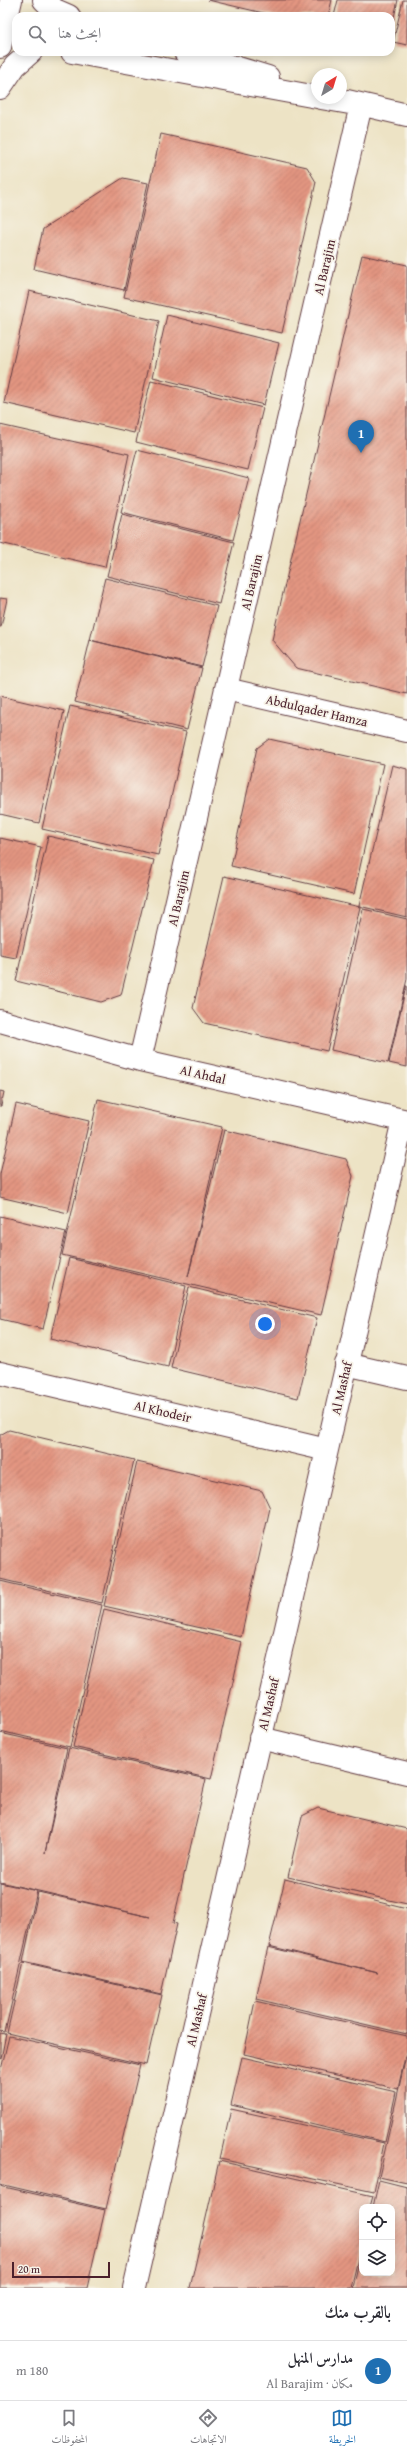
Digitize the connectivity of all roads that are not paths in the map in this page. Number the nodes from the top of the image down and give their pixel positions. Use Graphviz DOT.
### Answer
graph roads {
  1 [pos="11,0"];
  2 [pos="44,0"];
  3 [pos="60,12"];
  4 [pos="0,47"];
  5 [pos="26,56"];
  6 [pos="94,56"];
  7 [pos="198,56"];
  8 [pos="0,88"];
  9 [pos="311,90"];
  10 [pos="311,96"];
  11 [pos="347,101"];
  12 [pos="347,103"];
  13 [pos="361,105"];
  14 [pos="407,115"];
  15 [pos="226,689"];
  16 [pos="407,730"];
  17 [pos="0,1021"];
  18 [pos="140,1060"];
  19 [pos="405,1120"];
  20 [pos="346,1364"];
  21 [pos="0,1373"];
  22 [pos="407,1378"];
  23 [pos="327,1450"];
  24 [pos="260,1738"];
  25 [pos="407,1772"];
  26 [pos="134,2288"];
  1 -- 4 [label="street"];
  2 -- 3 [label="street"];
  5 -- 8 [label="street"];
  6 -- 10 [label="street"];
  7 -- 9 [label="street"];
  11 -- 13 [label="street"];
  12 -- 13 [label="street"];
  13 -- 14 [label="street"];
  13 -- 15 [label="street, Al Barajim"];
  15 -- 16 [label="street, Abdulqader Hamza"];
  15 -- 18 [label="street, Al Barajim"];
  17 -- 18 [label="street, Al Ahdal"];
  18 -- 19 [label="street, Al Ahdal"];
  19 -- 20 [label="street, Al Mashaf"];
  20 -- 22 [label="street"];
  20 -- 23 [label="street, Al Mashaf"];
  21 -- 23 [label="street, Al Khodeir"];
  23 -- 24 [label="street, Al Mashaf"];
  24 -- 25 [label="street"];
  24 -- 26 [label="street, Al Mashaf"];
}
